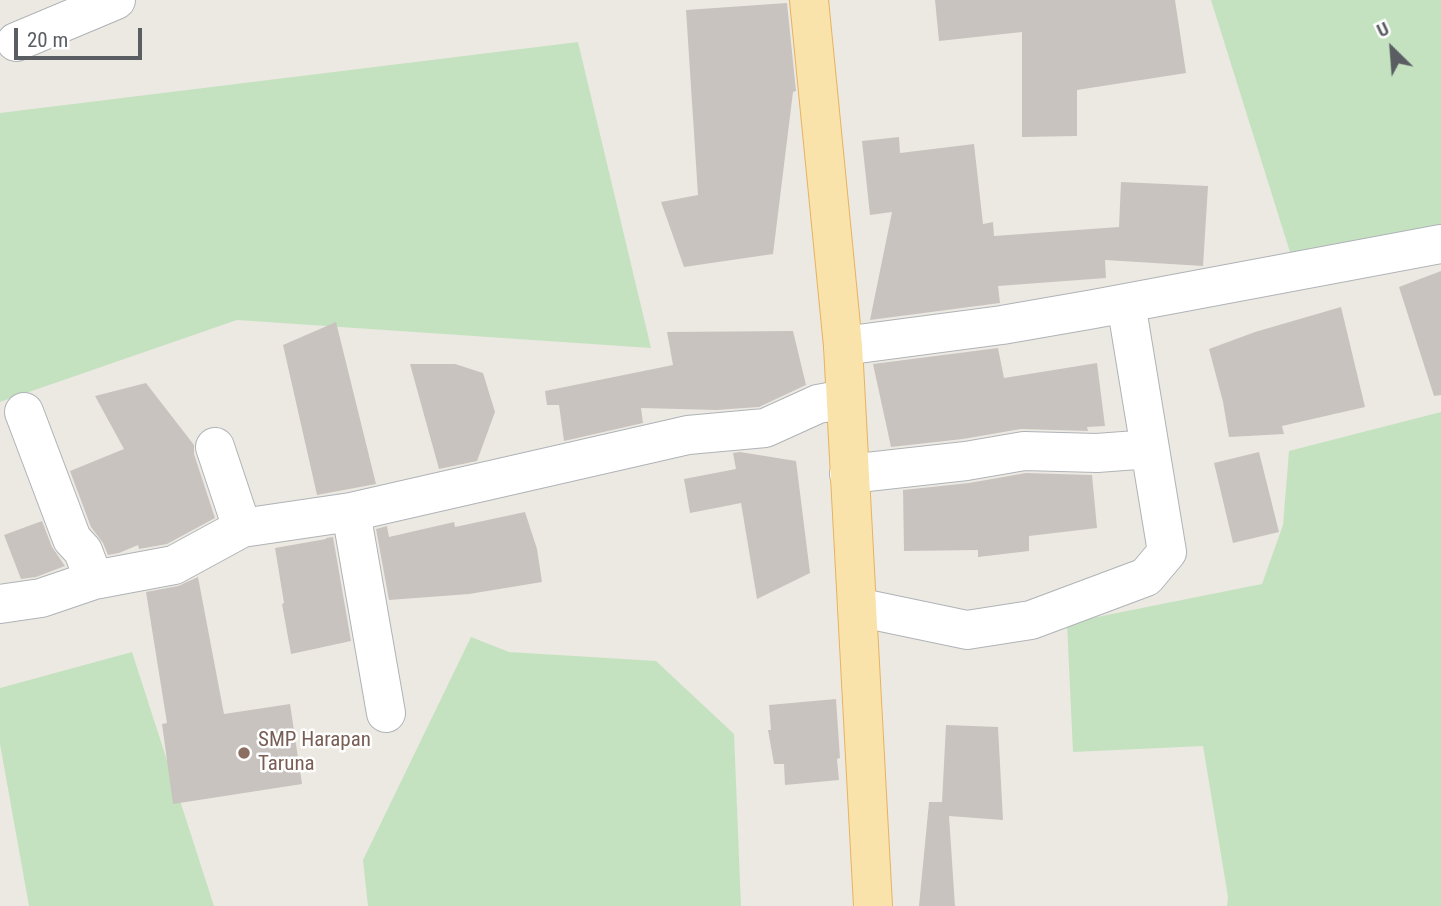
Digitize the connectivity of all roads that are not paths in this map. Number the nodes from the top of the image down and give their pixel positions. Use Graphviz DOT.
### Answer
graph roads {
  1 [pos="116,0"];
  2 [pos="809,0"];
  3 [pos="16,42"];
  4 [pos="1441,244"];
  5 [pos="1126,303"];
  6 [pos="843,345"];
  7 [pos="845,398"];
  8 [pos="24,412"];
  9 [pos="215,447"];
  10 [pos="1150,449"];
  11 [pos="849,474"];
  12 [pos="351,512"];
  13 [pos="242,528"];
  14 [pos="94,580"];
  15 [pos="0,604"];
  16 [pos="857,607"];
  17 [pos="386,713"];
  18 [pos="873,906"];
  1 -- 3 [label="street"];
  2 -- 6 [label="main road"];
  4 -- 5 [label="street"];
  5 -- 6 [label="street"];
  5 -- 10 [label="street"];
  6 -- 7 [label="main road"];
  7 -- 11 [label="main road"];
  7 -- 12 [label="street"];
  8 -- 14 [label="street"];
  9 -- 13 [label="street"];
  10 -- 11 [label="street"];
  10 -- 16 [label="street"];
  11 -- 16 [label="main road"];
  12 -- 13 [label="street"];
  12 -- 17 [label="street"];
  13 -- 14 [label="street"];
  14 -- 15 [label="street"];
  16 -- 18 [label="main road"];
}
